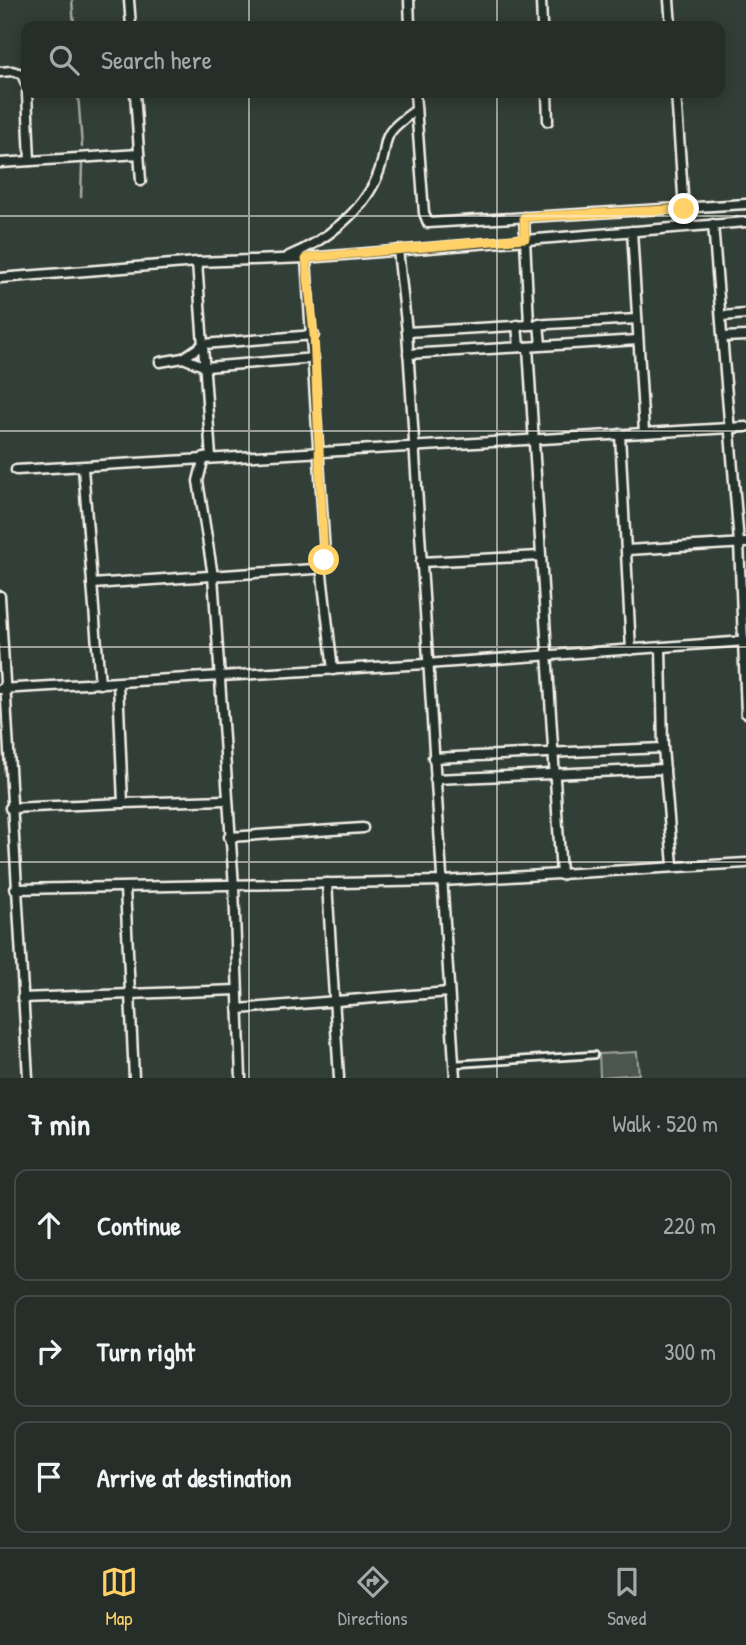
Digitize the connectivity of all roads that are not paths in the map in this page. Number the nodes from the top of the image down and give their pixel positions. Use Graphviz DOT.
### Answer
graph roads {
  1 [pos="129,0"];
  2 [pos="409,0"];
  3 [pos="541,0"];
  4 [pos="668,0"];
  5 [pos="131,21"];
  6 [pos="410,21"];
  7 [pos="542,21"];
  8 [pos="670,21"];
  9 [pos="0,72"];
  10 [pos="21,76"];
  11 [pos="27,98"];
  12 [pos="135,98"];
  13 [pos="415,98"];
  14 [pos="547,98"];
  15 [pos="676,98"];
  16 [pos="416,110"];
  17 [pos="548,121"];
  18 [pos="139,154"];
  19 [pos="30,162"];
  20 [pos="0,163"];
  21 [pos="141,181"];
  22 [pos="746,204"];
  23 [pos="684,209"];
  24 [pos="524,217"];
  25 [pos="746,222"];
  26 [pos="713,224"];
  27 [pos="632,230"];
  28 [pos="525,238"];
  29 [pos="398,250"];
  30 [pos="283,258"];
  31 [pos="306,258"];
  32 [pos="197,262"];
  33 [pos="0,278"];
  34 [pos="746,314"];
  35 [pos="722,316"];
  36 [pos="637,318"];
  37 [pos="529,324"];
  38 [pos="539,324"];
  39 [pos="517,325"];
  40 [pos="407,332"];
  41 [pos="314,335"];
  42 [pos="746,336"];
  43 [pos="723,337"];
  44 [pos="638,340"];
  45 [pos="204,344"];
  46 [pos="541,345"];
  47 [pos="524,347"];
  48 [pos="408,354"];
  49 [pos="183,358"];
  50 [pos="314,358"];
  51 [pos="160,362"];
  52 [pos="205,367"];
  53 [pos="746,427"];
  54 [pos="731,428"];
  55 [pos="644,432"];
  56 [pos="620,433"];
  57 [pos="535,439"];
  58 [pos="414,445"];
  59 [pos="318,452"];
  60 [pos="207,457"];
  61 [pos="83,468"];
  62 [pos="16,470"];
  63 [pos="742,543"];
  64 [pos="627,550"];
  65 [pos="540,556"];
  66 [pos="421,562"];
  67 [pos="321,566"];
  68 [pos="213,576"];
  69 [pos="92,584"];
  70 [pos="0,596"];
  71 [pos="744,641"];
  72 [pos="660,648"];
  73 [pos="631,650"];
  74 [pos="546,654"];
  75 [pos="426,664"];
  76 [pos="333,670"];
  77 [pos="219,676"];
  78 [pos="118,683"];
  79 [pos="100,684"];
  80 [pos="3,689"];
  81 [pos="746,713"];
  82 [pos="663,748"];
  83 [pos="553,751"];
  84 [pos="433,758"];
  85 [pos="665,769"];
  86 [pos="554,771"];
  87 [pos="435,779"];
  88 [pos="226,800"];
  89 [pos="123,803"];
  90 [pos="10,808"];
  91 [pos="363,828"];
  92 [pos="229,837"];
  93 [pos="746,863"];
  94 [pos="673,865"];
  95 [pos="561,875"];
  96 [pos="442,881"];
  97 [pos="327,883"];
  98 [pos="234,887"];
  99 [pos="15,888"];
  100 [pos="125,888"];
  101 [pos="237,990"];
  102 [pos="449,992"];
  103 [pos="129,994"];
  104 [pos="22,998"];
  105 [pos="336,1002"];
  106 [pos="238,1009"];
  107 [pos="594,1055"];
  108 [pos="454,1064"];
  109 [pos="28,1078"];
  110 [pos="134,1078"];
  111 [pos="241,1078"];
  112 [pos="339,1078"];
  113 [pos="455,1078"];
  1 -- 5 [label="street"];
  2 -- 6 [label="street"];
  3 -- 7 [label="street"];
  4 -- 8 [label="street"];
  9 -- 10 [label="street"];
  11 -- 19 [label="street"];
  12 -- 18 [label="street"];
  13 -- 16 [label="street"];
  14 -- 17 [label="street"];
  15 -- 23 [label="street"];
  16 -- 24 [label="street"];
  16 -- 30 [label="street"];
  18 -- 19 [label="street"];
  18 -- 21 [label="street"];
  19 -- 20 [label="street"];
  22 -- 23 [label="street"];
  23 -- 24 [label="street"];
  24 -- 28 [label="street"];
  25 -- 26 [label="street"];
  26 -- 27 [label="street"];
  26 -- 35 [label="street"];
  27 -- 28 [label="street"];
  27 -- 36 [label="street"];
  28 -- 29 [label="street"];
  28 -- 37 [label="street"];
  29 -- 31 [label="street"];
  29 -- 40 [label="street"];
  30 -- 31 [label="street"];
  30 -- 32 [label="street"];
  31 -- 41 [label="street"];
  32 -- 33 [label="street"];
  32 -- 45 [label="street"];
  34 -- 35 [label="street"];
  35 -- 43 [label="street"];
  36 -- 38 [label="street"];
  36 -- 44 [label="street"];
  37 -- 38 [label="street"];
  37 -- 39 [label="street"];
  38 -- 46 [label="street"];
  39 -- 40 [label="street"];
  39 -- 47 [label="street"];
  40 -- 48 [label="street"];
  41 -- 45 [label="street"];
  41 -- 50 [label="street"];
  42 -- 43 [label="street"];
  43 -- 54 [label="street"];
  44 -- 46 [label="street"];
  44 -- 55 [label="street"];
  45 -- 49 [label="street"];
  45 -- 52 [label="street"];
  46 -- 47 [label="street"];
  47 -- 48 [label="street"];
  47 -- 57 [label="street"];
  48 -- 58 [label="street"];
  49 -- 51 [label="street"];
  49 -- 52 [label="street"];
  50 -- 52 [label="street"];
  50 -- 59 [label="street"];
  52 -- 60 [label="street"];
  53 -- 54 [label="street"];
  54 -- 55 [label="street"];
  54 -- 63 [label="street"];
  55 -- 56 [label="street"];
  56 -- 57 [label="street"];
  56 -- 64 [label="street"];
  57 -- 58 [label="street"];
  57 -- 65 [label="street"];
  58 -- 59 [label="street"];
  58 -- 66 [label="street"];
  59 -- 60 [label="street"];
  59 -- 67 [label="street"];
  60 -- 61 [label="street"];
  60 -- 68 [label="street"];
  61 -- 62 [label="street"];
  61 -- 69 [label="street"];
  63 -- 64 [label="street"];
  63 -- 71 [label="street"];
  64 -- 73 [label="street"];
  65 -- 66 [label="street"];
  65 -- 74 [label="street"];
  66 -- 75 [label="street"];
  67 -- 68 [label="street"];
  67 -- 76 [label="street"];
  68 -- 69 [label="street"];
  68 -- 77 [label="street"];
  69 -- 79 [label="street"];
  70 -- 80 [label="street"];
  71 -- 72 [label="street"];
  71 -- 81 [label="street"];
  72 -- 73 [label="street"];
  72 -- 82 [label="street"];
  73 -- 74 [label="street"];
  74 -- 75 [label="street"];
  74 -- 83 [label="street"];
  75 -- 76 [label="street"];
  75 -- 84 [label="street"];
  76 -- 77 [label="street"];
  77 -- 78 [label="street"];
  77 -- 88 [label="street"];
  78 -- 79 [label="street"];
  78 -- 89 [label="street"];
  79 -- 80 [label="street"];
  80 -- 90 [label="street"];
  82 -- 83 [label="street"];
  82 -- 85 [label="street"];
  83 -- 84 [label="street"];
  83 -- 86 [label="street"];
  84 -- 87 [label="street"];
  85 -- 86 [label="street"];
  85 -- 94 [label="street"];
  86 -- 87 [label="street"];
  86 -- 95 [label="street"];
  87 -- 96 [label="street"];
  88 -- 89 [label="street"];
  88 -- 92 [label="street"];
  89 -- 90 [label="street"];
  90 -- 99 [label="street"];
  91 -- 92 [label="street"];
  92 -- 98 [label="street"];
  93 -- 94 [label="street"];
  94 -- 95 [label="street"];
  95 -- 96 [label="street"];
  96 -- 97 [label="street"];
  96 -- 102 [label="street"];
  97 -- 98 [label="street"];
  97 -- 105 [label="street"];
  98 -- 100 [label="street"];
  98 -- 101 [label="street"];
  99 -- 100 [label="street"];
  99 -- 104 [label="street"];
  100 -- 103 [label="street"];
  101 -- 103 [label="street"];
  101 -- 106 [label="street"];
  102 -- 105 [label="street"];
  102 -- 108 [label="street"];
  103 -- 104 [label="street"];
  103 -- 110 [label="street"];
  104 -- 109 [label="street"];
  105 -- 106 [label="street"];
  105 -- 112 [label="street"];
  106 -- 111 [label="street"];
  107 -- 108 [label="lane"];
  108 -- 113 [label="street"];
}
